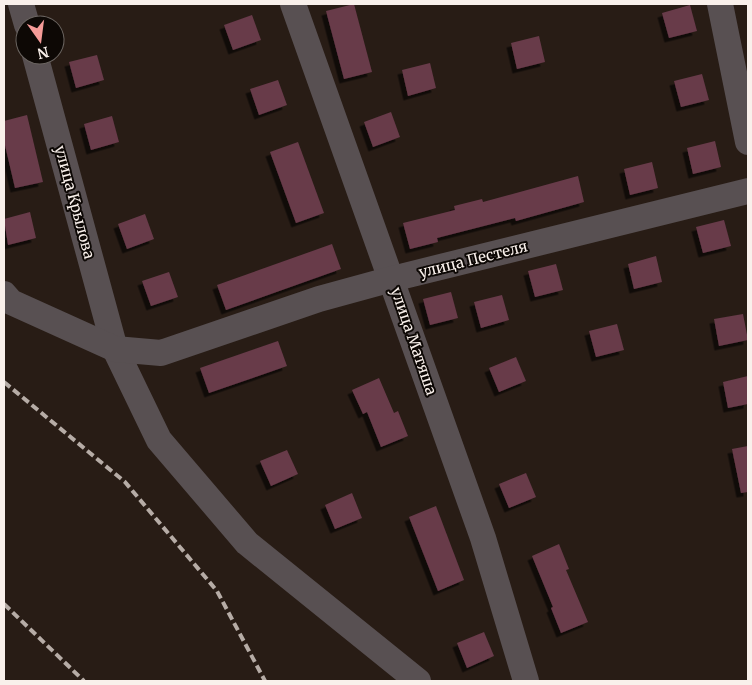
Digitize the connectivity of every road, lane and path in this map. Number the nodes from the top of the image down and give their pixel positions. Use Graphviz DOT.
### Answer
graph roads {
  1 [pos="293,4"];
  2 [pos="720,4"];
  3 [pos="38,65"];
  4 [pos="748,142"];
  5 [pos="748,191"];
  6 [pos="392,279"];
  7 [pos="4,294"];
  8 [pos="114,349"];
  9 [pos="418,681"];
  10 [pos="526,681"];
  1 -- 6 [label="street, улица Матяша"];
  2 -- 4 [label="street"];
  3 -- 8 [label="street, улица Крылова"];
  5 -- 6 [label="street, улица Пестеля"];
  6 -- 8 [label="street, улица Пестеля"];
  6 -- 10 [label="street, улица Матяша"];
  7 -- 8 [label="street, улица Пестеля"];
  8 -- 9 [label="street, улица Крылова"];
}
